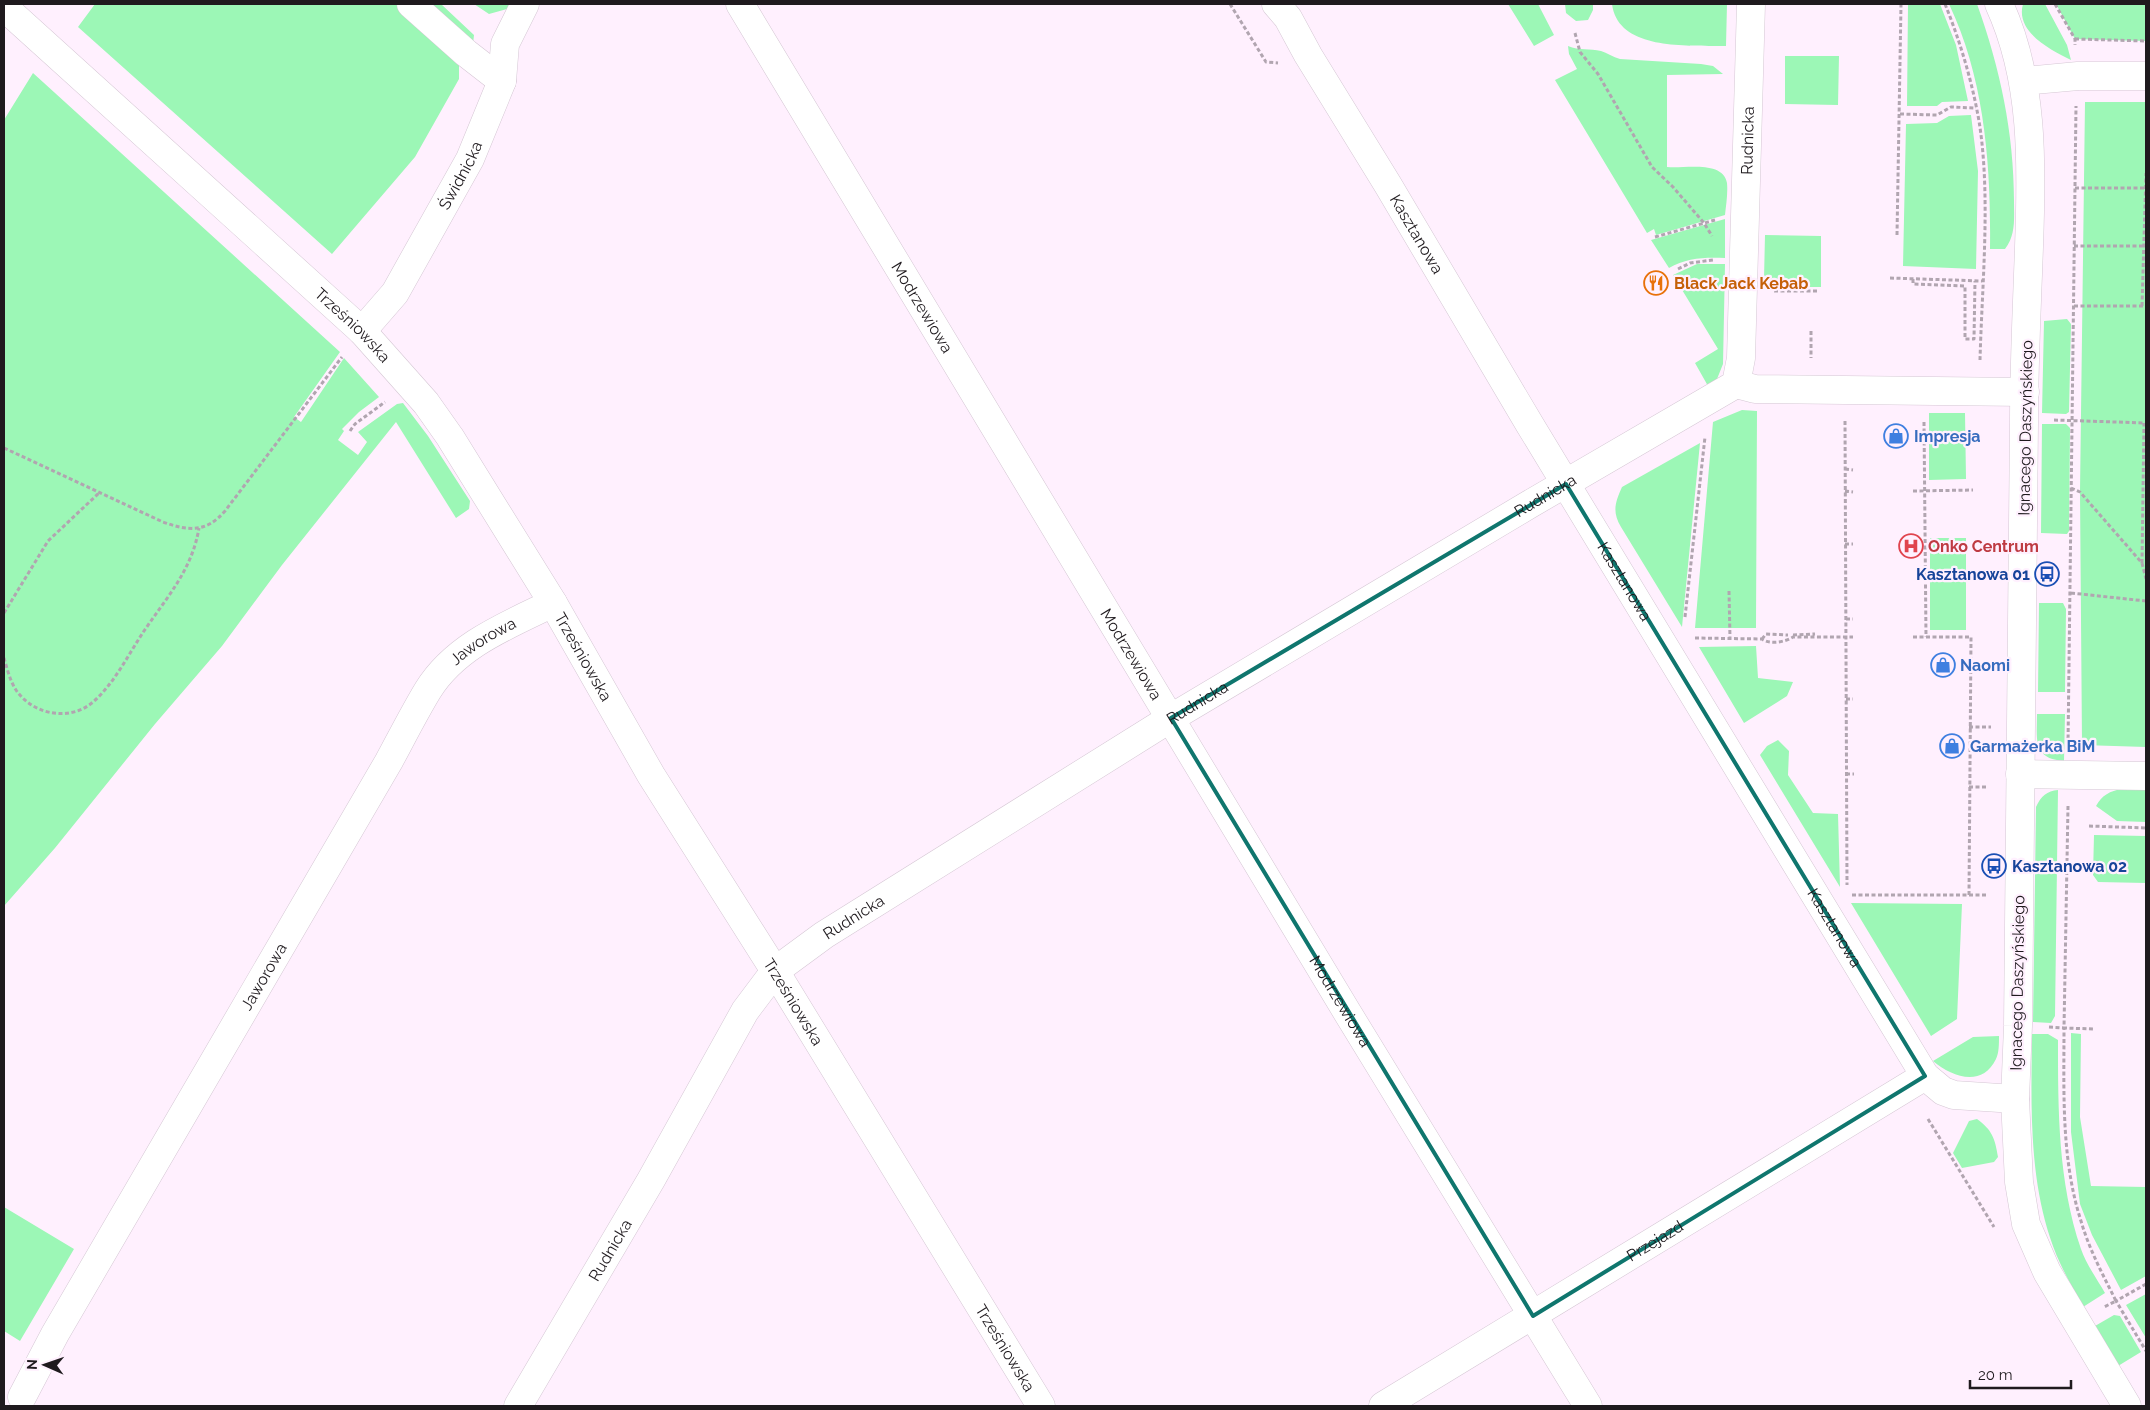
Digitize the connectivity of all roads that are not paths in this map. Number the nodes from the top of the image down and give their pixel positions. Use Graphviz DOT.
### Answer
graph roads {
  1 [pos="411,4"];
  2 [pos="525,4"];
  3 [pos="740,4"];
  4 [pos="1276,4"];
  5 [pos="1751,4"];
  6 [pos="1999,4"];
  7 [pos="4,6"];
  8 [pos="2146,76"];
  9 [pos="502,81"];
  10 [pos="2024,81"];
  11 [pos="362,331"];
  12 [pos="1736,384"];
  13 [pos="2024,392"];
  14 [pos="1566,484"];
  15 [pos="553,603"];
  16 [pos="1171,718"];
  17 [pos="2020,774"];
  18 [pos="2146,776"];
  19 [pos="775,971"];
  20 [pos="1925,1076"];
  21 [pos="2015,1100"];
  22 [pos="1533,1316"];
  23 [pos="22,1397"];
  24 [pos="518,1406"];
  25 [pos="1041,1406"];
  26 [pos="1383,1406"];
  27 [pos="1588,1406"];
  28 [pos="2128,1406"];
  1 -- 9 [label="street"];
  2 -- 9 [label="street, Świdnicka"];
  3 -- 16 [label="street, Modrzewiowa"];
  4 -- 14 [label="street, Kasztanowa"];
  5 -- 12 [label="street, Rudnicka"];
  6 -- 10 [label="street, Ignacego Daszyńskiego"];
  7 -- 11 [label="street, Trześniowska"];
  8 -- 10 [label="street"];
  9 -- 11 [label="street, Świdnicka"];
  10 -- 13 [label="street, Ignacego Daszyńskiego"];
  11 -- 15 [label="street, Trześniowska"];
  12 -- 13 [label="street"];
  12 -- 14 [label="street, Rudnicka"];
  13 -- 17 [label="street, Ignacego Daszyńskiego"];
  14 -- 16 [label="street, Rudnicka"];
  14 -- 20 [label="street, Kasztanowa"];
  15 -- 19 [label="street, Trześniowska"];
  15 -- 23 [label="street, Jaworowa"];
  16 -- 19 [label="street, Rudnicka"];
  16 -- 22 [label="street, Modrzewiowa"];
  17 -- 18 [label="street"];
  17 -- 21 [label="street, Ignacego Daszyńskiego"];
  19 -- 24 [label="street, Rudnicka"];
  19 -- 25 [label="street, Trześniowska"];
  20 -- 21 [label="street, Kasztanowa"];
  20 -- 22 [label="street, Przejazd"];
  21 -- 28 [label="street, Ignacego Daszyńskiego"];
  22 -- 26 [label="street, Przejazd"];
  22 -- 27 [label="street, Modrzewiowa"];
}
